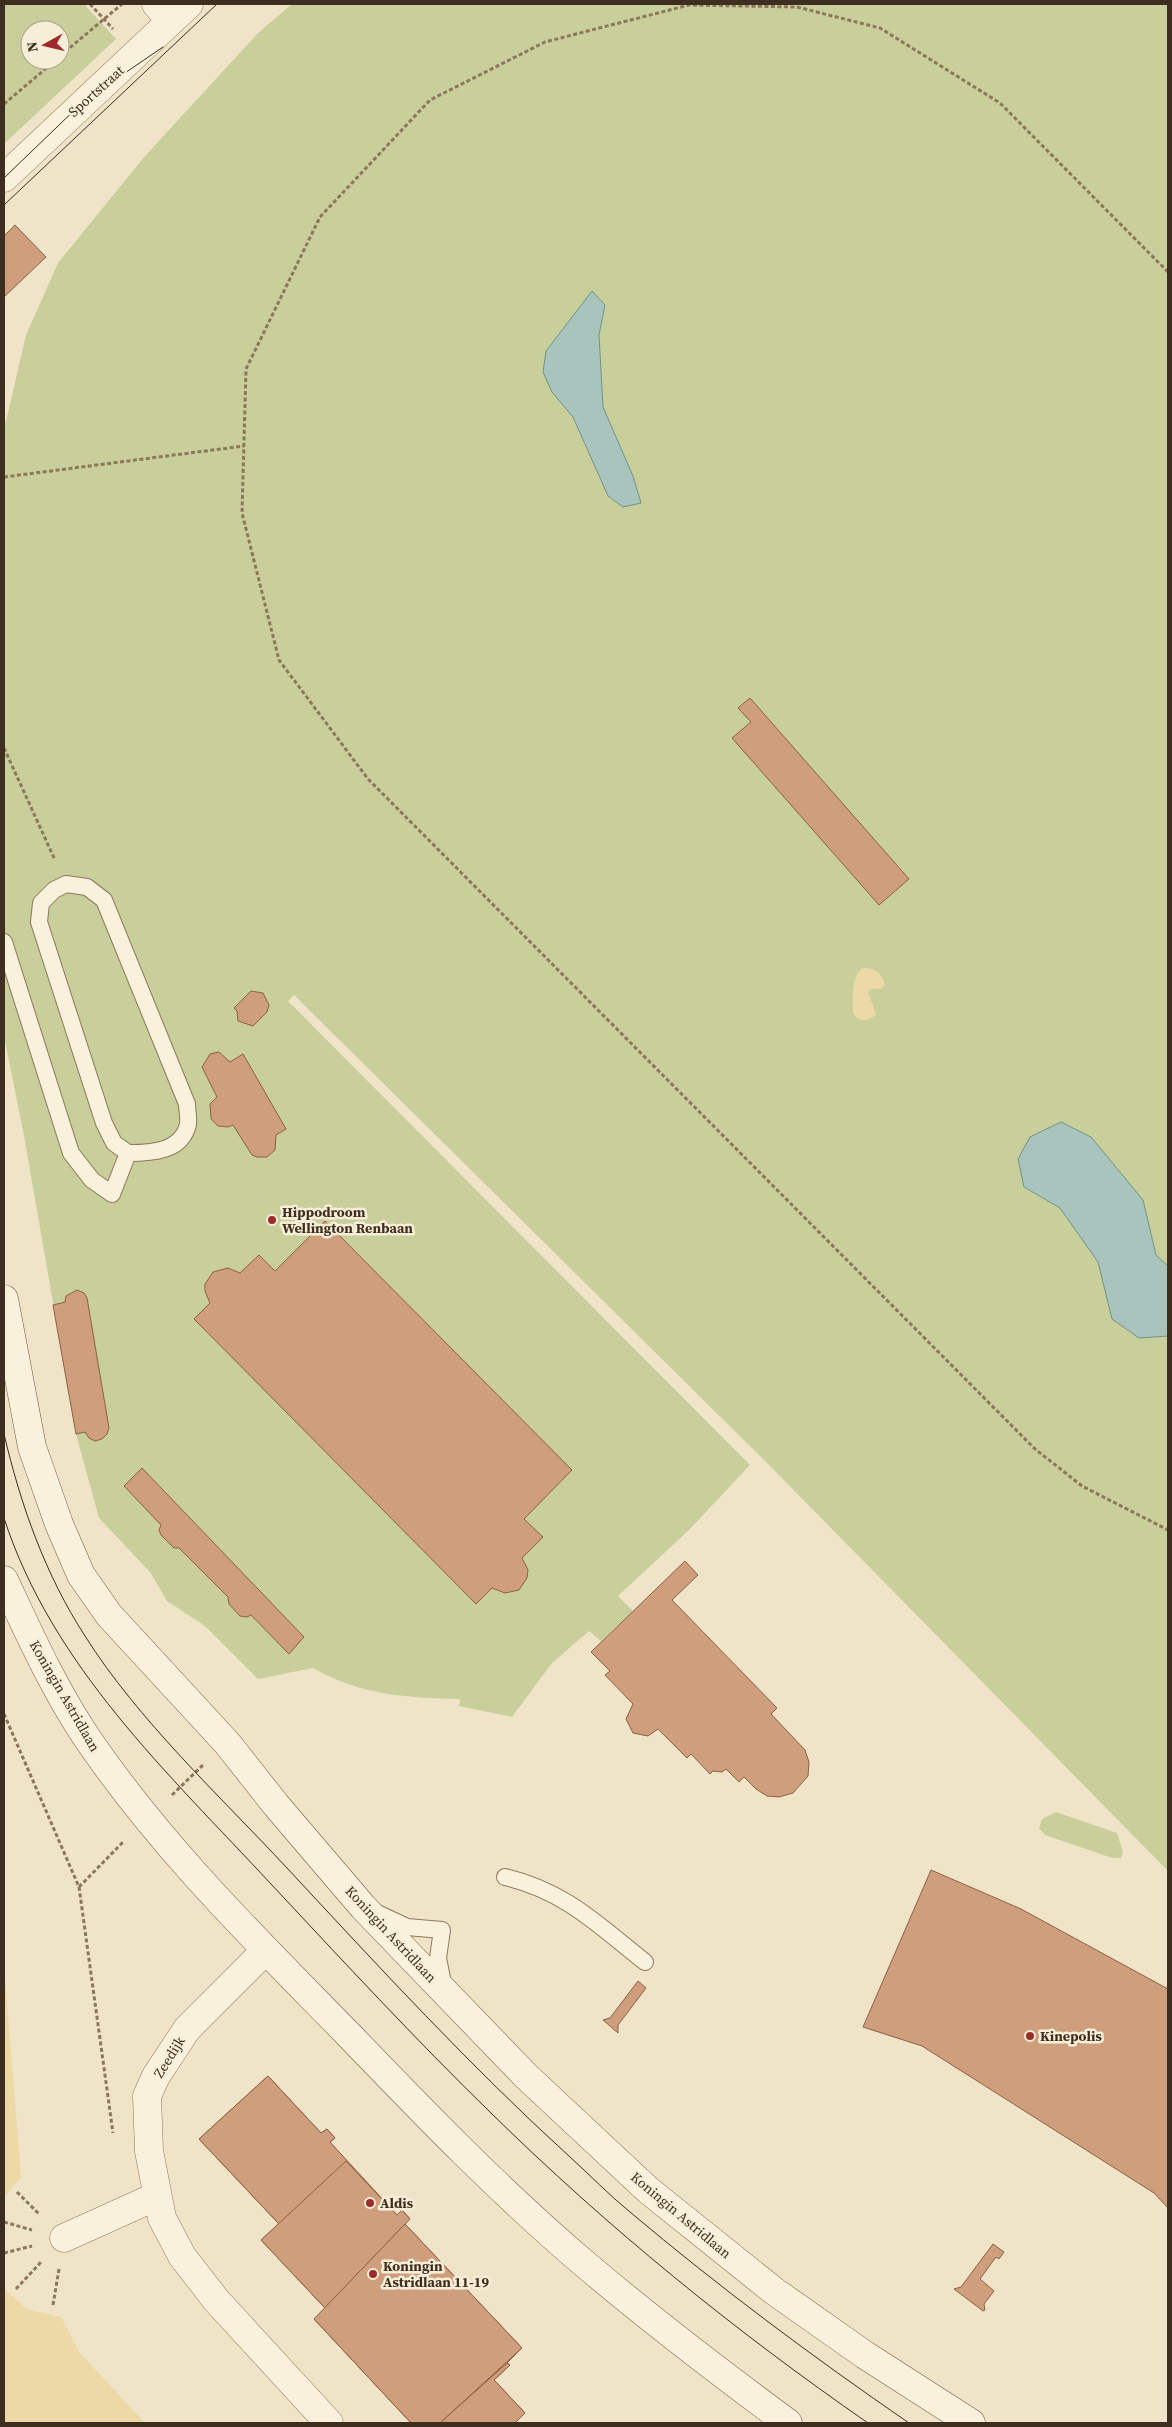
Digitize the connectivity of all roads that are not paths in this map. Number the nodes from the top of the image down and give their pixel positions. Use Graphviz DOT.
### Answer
graph roads {
  1 [pos="172,10"];
  2 [pos="4,178"];
  3 [pos="4,942"];
  4 [pos="128,1153"];
  5 [pos="4,1299"];
  6 [pos="4,1580"];
  7 [pos="505,1877"];
  8 [pos="363,1907"];
  9 [pos="266,1950"];
  10 [pos="645,1962"];
  11 [pos="445,1992"];
  12 [pos="157,2196"];
  13 [pos="64,2238"];
  14 [pos="329,2423"];
  15 [pos="788,2423"];
  16 [pos="971,2423"];
  1 -- 2 [label="street, Sportstraat"];
  3 -- 4 [label="lane"];
  4 -- 4 [label="lane"];
  5 -- 8 [label="street, Koningin Astridlaan"];
  6 -- 9 [label="street, Koningin Astridlaan"];
  7 -- 10 [label="lane"];
  8 -- 11 [label="street, Koningin Astridlaan"];
  8 -- 11 [label="lane"];
  9 -- 12 [label="street, Zeedijk"];
  9 -- 15 [label="street, Koningin Astridlaan"];
  11 -- 16 [label="street, Koningin Astridlaan"];
  12 -- 13 [label="street"];
  12 -- 14 [label="street, Zeedijk"];
}
